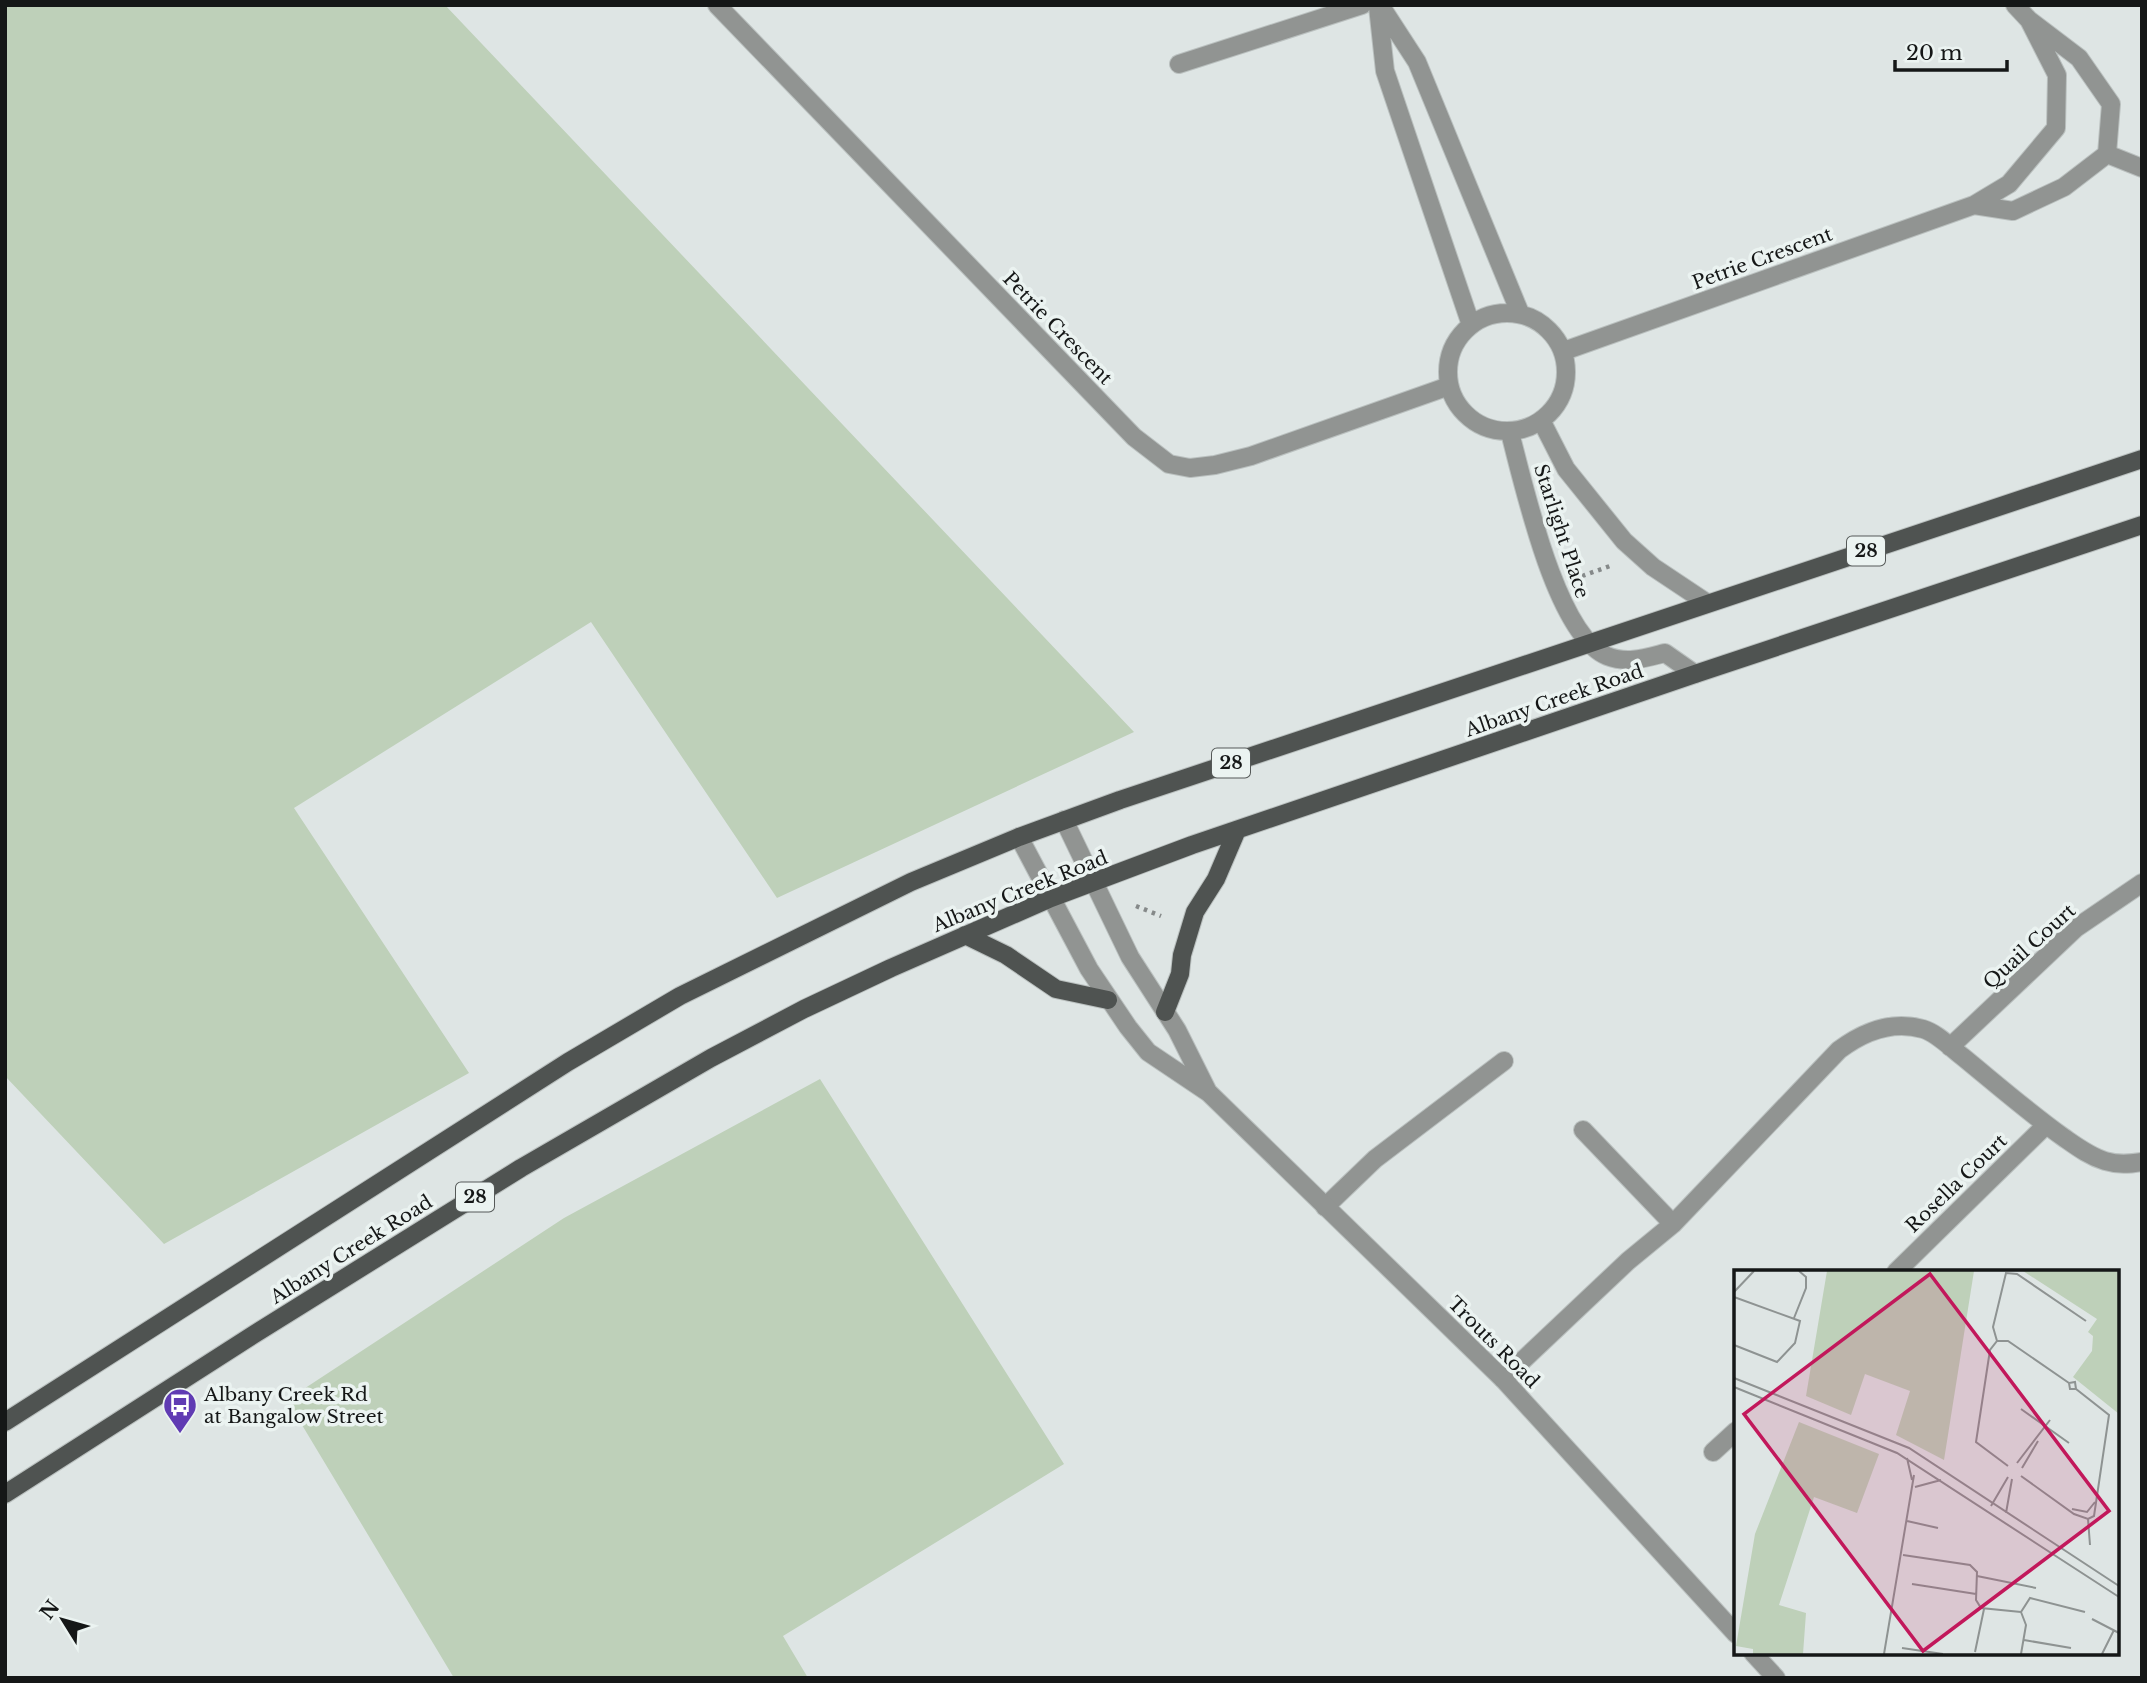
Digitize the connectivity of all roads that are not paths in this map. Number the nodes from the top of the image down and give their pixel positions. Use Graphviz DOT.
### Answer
graph roads {
  1 [pos="717,5"];
  2 [pos="1362,5"];
  3 [pos="1379,5"];
  4 [pos="2015,5"];
  5 [pos="2029,20"];
  6 [pos="1179,64"];
  7 [pos="2107,154"];
  8 [pos="2142,168"];
  9 [pos="1973,205"];
  10 [pos="1520,313"];
  11 [pos="1471,324"];
  12 [pos="1564,351"];
  13 [pos="1449,386"];
  14 [pos="1542,422"];
  15 [pos="1510,433"];
  16 [pos="2142,458"];
  17 [pos="2142,525"];
  18 [pos="1707,603"];
  19 [pos="1589,643"];
  20 [pos="1695,674"];
  21 [pos="1064,820"];
  22 [pos="1237,830"];
  23 [pos="1019,837"];
  24 [pos="1094,882"];
  25 [pos="2142,883"];
  26 [pos="1051,898"];
  27 [pos="965,935"];
  28 [pos="1108,1000"];
  29 [pos="1165,1012"];
  30 [pos="1950,1047"];
  31 [pos="1504,1061"];
  32 [pos="1209,1093"];
  33 [pos="2046,1125"];
  34 [pos="1583,1130"];
  35 [pos="2142,1162"];
  36 [pos="1325,1207"];
  37 [pos="1673,1224"];
  38 [pos="1898,1270"];
  39 [pos="1503,1379"];
  40 [pos="5,1422"];
  41 [pos="1734,1433"];
  42 [pos="1713,1452"];
  43 [pos="5,1494"];
  44 [pos="1734,1632"];
  45 [pos="1755,1655"];
  46 [pos="1776,1678"];
  1 -- 13 [label="street, Petrie Crescent"];
  2 -- 6 [label="street"];
  3 -- 10 [label="street"];
  3 -- 11 [label="street"];
  4 -- 5 [label="street, Petrie Crescent"];
  5 -- 7 [label="street, Petrie Crescent"];
  5 -- 9 [label="street, Petrie Crescent"];
  7 -- 8 [label="street"];
  7 -- 9 [label="street, Petrie Crescent"];
  9 -- 12 [label="street, Petrie Crescent"];
  10 -- 11 [label="street"];
  10 -- 12 [label="street"];
  11 -- 13 [label="street"];
  12 -- 14 [label="street"];
  13 -- 15 [label="street"];
  14 -- 15 [label="street"];
  14 -- 18 [label="street, Starlight Place"];
  15 -- 19 [label="street, Starlight Place"];
  16 -- 18 [label="main road, Albany Creek Road / 28"];
  17 -- 20 [label="main road, Albany Creek Road / 28"];
  18 -- 19 [label="main road, Albany Creek Road / 28"];
  19 -- 20 [label="street, Starlight Place"];
  19 -- 21 [label="main road, Albany Creek Road / 28"];
  20 -- 22 [label="main road, Albany Creek Road / 28"];
  21 -- 23 [label="main road, Albany Creek Road / 28"];
  21 -- 24 [label="street, Trouts Road"];
  22 -- 24 [label="main road, Albany Creek Road / 28"];
  22 -- 29 [label="main road"];
  23 -- 26 [label="street, Trouts Road"];
  23 -- 40 [label="main road, Albany Creek Road / 28"];
  24 -- 26 [label="main road, Albany Creek Road / 28"];
  24 -- 29 [label="street, Trouts Road"];
  25 -- 30 [label="street, Quail Court"];
  26 -- 27 [label="main road, Albany Creek Road / 28"];
  26 -- 28 [label="street, Trouts Road"];
  27 -- 28 [label="main road"];
  27 -- 43 [label="main road, Albany Creek Road / 28"];
  28 -- 32 [label="street, Trouts Road"];
  29 -- 32 [label="street, Trouts Road"];
  30 -- 33 [label="street"];
  30 -- 37 [label="street"];
  31 -- 36 [label="street"];
  32 -- 36 [label="street, Trouts Road"];
  33 -- 35 [label="street"];
  33 -- 38 [label="street, Rosella Court"];
  34 -- 37 [label="street"];
  36 -- 39 [label="street, Trouts Road"];
  37 -- 39 [label="street"];
  39 -- 44 [label="street, Trouts Road"];
  41 -- 42 [label="street"];
  45 -- 46 [label="street"];
}
